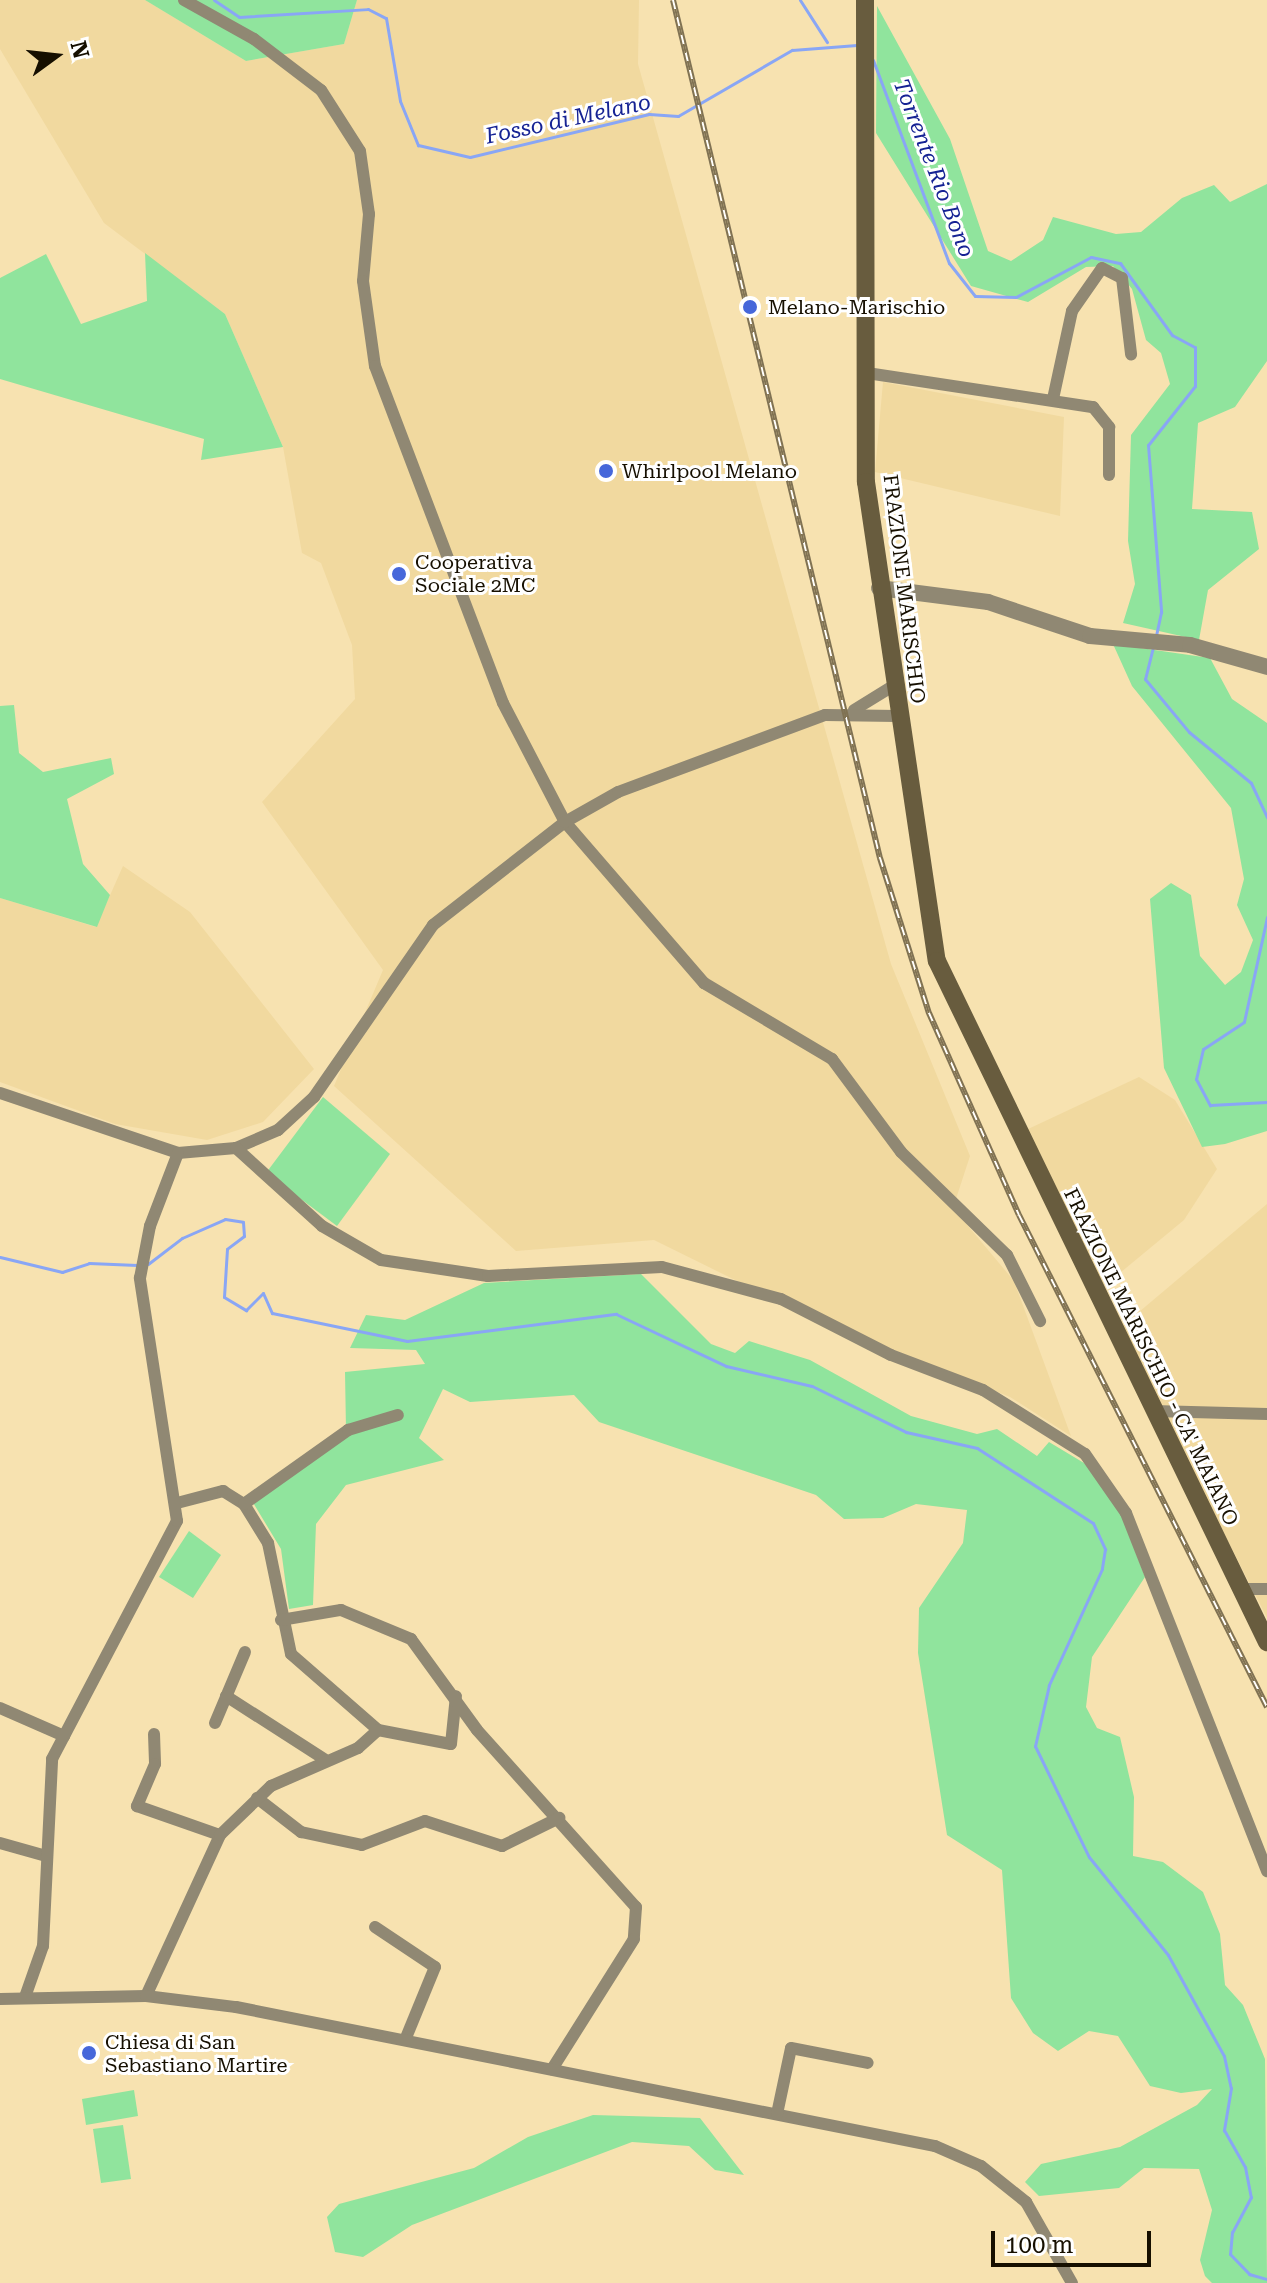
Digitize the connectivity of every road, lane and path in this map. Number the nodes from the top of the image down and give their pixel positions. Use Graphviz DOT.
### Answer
graph roads {
  1 [pos="184,0"];
  2 [pos="865,0"];
  3 [pos="1131,354"];
  4 [pos="867,373"];
  5 [pos="1053,399"];
  6 [pos="1109,475"];
  7 [pos="879,588"];
  8 [pos="1267,667"];
  9 [pos="893,686"];
  10 [pos="854,710"];
  11 [pos="897,716"];
  12 [pos="565,822"];
  13 [pos="995,1092"];
  14 [pos="0,1093"];
  15 [pos="236,1148"];
  16 [pos="178,1153"];
  17 [pos="1040,1321"];
  18 [pos="1153,1411"];
  19 [pos="1267,1414"];
  20 [pos="398,1415"];
  21 [pos="177,1503"];
  22 [pos="244,1504"];
  23 [pos="1240,1589"];
  24 [pos="1267,1589"];
  25 [pos="281,1620"];
  26 [pos="1267,1642"];
  27 [pos="245,1652"];
  28 [pos="226,1696"];
  29 [pos="456,1696"];
  30 [pos="0,1708"];
  31 [pos="215,1723"];
  32 [pos="378,1730"];
  33 [pos="154,1734"];
  34 [pos="64,1736"];
  35 [pos="324,1759"];
  36 [pos="257,1798"];
  37 [pos="559,1818"];
  38 [pos="220,1835"];
  39 [pos="0,1843"];
  40 [pos="46,1856"];
  41 [pos="1267,1871"];
  42 [pos="375,1927"];
  43 [pos="146,1996"];
  44 [pos="25,1997"];
  45 [pos="0,1999"];
  46 [pos="405,2040"];
  47 [pos="868,2063"];
  48 [pos="552,2069"];
  49 [pos="777,2114"];
  50 [pos="1072,2283"];
  1 -- 12 [label="street"];
  2 -- 4 [label="main road, FRAZIONE MARISCHIO"];
  3 -- 5 [label="street"];
  4 -- 5 [label="street"];
  4 -- 7 [label="main road, FRAZIONE MARISCHIO"];
  5 -- 6 [label="street"];
  7 -- 8 [label="street"];
  7 -- 9 [label="main road, FRAZIONE MARISCHIO"];
  9 -- 10 [label="street"];
  9 -- 11 [label="main road, FRAZIONE MARISCHIO"];
  10 -- 11 [label="street"];
  10 -- 12 [label="street"];
  11 -- 13 [label="main road, FRAZIONE MARISCHIO"];
  12 -- 15 [label="street"];
  12 -- 17 [label="street"];
  13 -- 18 [label="main road, FRAZIONE MARISCHIO - CA' MAIANO"];
  14 -- 16 [label="street"];
  15 -- 16 [label="street"];
  15 -- 41 [label="street"];
  16 -- 21 [label="street"];
  18 -- 19 [label="street"];
  18 -- 23 [label="main road, FRAZIONE MARISCHIO - CA' MAIANO"];
  20 -- 22 [label="street"];
  21 -- 22 [label="street"];
  21 -- 34 [label="street"];
  22 -- 25 [label="street"];
  23 -- 24 [label="street"];
  23 -- 26 [label="main road, FRAZIONE MARISCHIO - CA' MAIANO"];
  25 -- 29 [label="street"];
  25 -- 32 [label="street"];
  27 -- 28 [label="street"];
  28 -- 31 [label="street"];
  28 -- 35 [label="street"];
  29 -- 32 [label="street"];
  29 -- 37 [label="street"];
  30 -- 34 [label="street"];
  32 -- 35 [label="street"];
  33 -- 38 [label="street"];
  34 -- 40 [label="street"];
  35 -- 36 [label="street"];
  36 -- 37 [label="street"];
  36 -- 38 [label="street"];
  37 -- 48 [label="street"];
  38 -- 43 [label="street"];
  39 -- 40 [label="street"];
  40 -- 44 [label="street"];
  42 -- 46 [label="street"];
  43 -- 44 [label="street"];
  43 -- 46 [label="street"];
  44 -- 45 [label="street"];
  46 -- 48 [label="street"];
  47 -- 49 [label="street"];
  48 -- 49 [label="street"];
  49 -- 50 [label="street"];
}
